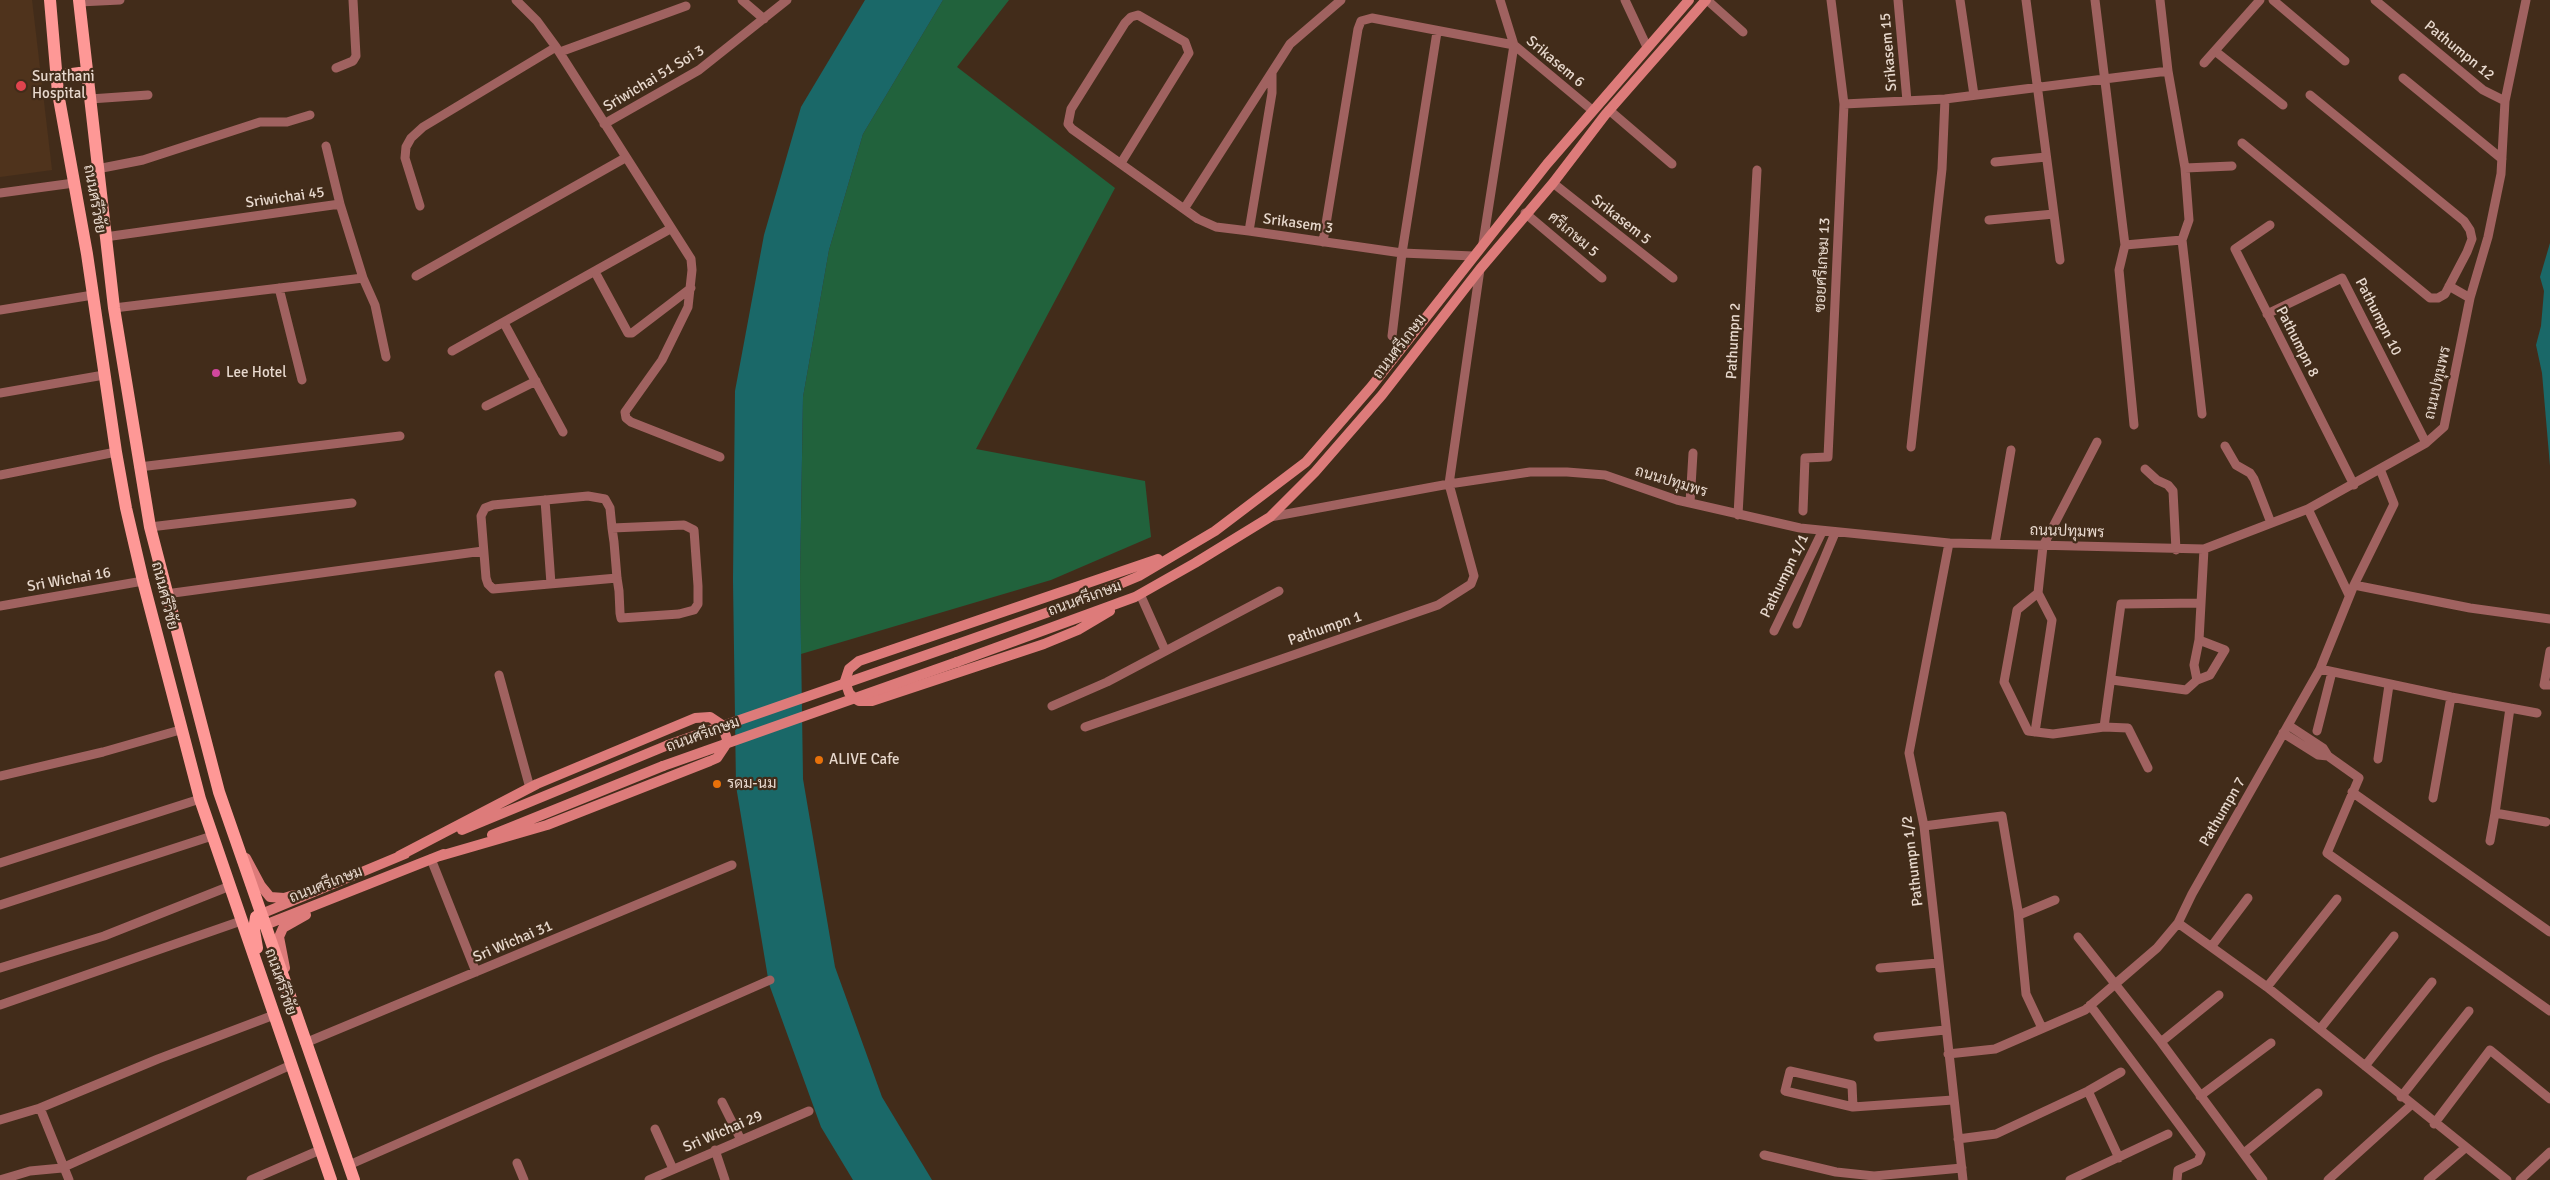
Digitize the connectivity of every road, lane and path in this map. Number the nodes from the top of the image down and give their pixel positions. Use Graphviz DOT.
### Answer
graph roads {
  1 [pos="50,0"];
  2 [pos="120,0"];
  3 [pos="353,0"];
  4 [pos="516,0"];
  5 [pos="742,0"];
  6 [pos="787,0"];
  7 [pos="1341,0"];
  8 [pos="1500,0"];
  9 [pos="1625,0"];
  10 [pos="1688,0"];
  11 [pos="1707,0"];
  12 [pos="1831,0"];
  13 [pos="1898,0"];
  14 [pos="1906,0"];
  15 [pos="1960,0"];
  16 [pos="2026,0"];
  17 [pos="2095,0"];
  18 [pos="2160,0"];
  19 [pos="2260,0"];
  20 [pos="2273,0"];
  21 [pos="2375,0"];
  22 [pos="2526,0"];
  23 [pos="79,1"];
  24 [pos="686,6"];
  25 [pos="764,19"];
  26 [pos="1437,32"];
  27 [pos="1743,32"];
  28 [pos="1514,46"];
  29 [pos="1647,47"];
  30 [pos="558,49"];
  31 [pos="2215,51"];
  32 [pos="2345,61"];
  33 [pos="2204,63"];
  34 [pos="336,68"];
  35 [pos="2168,71"];
  36 [pos="87,72"];
  37 [pos="1272,72"];
  38 [pos="57,76"];
  39 [pos="2403,78"];
  40 [pos="2106,79"];
  41 [pos="2038,88"];
  42 [pos="148,95"];
  43 [pos="1974,95"];
  44 [pos="2310,95"];
  45 [pos="1945,98"];
  46 [pos="90,99"];
  47 [pos="1907,101"];
  48 [pos="2504,101"];
  49 [pos="1844,104"];
  50 [pos="2283,105"];
  51 [pos="1592,110"];
  52 [pos="1609,110"];
  53 [pos="310,115"];
  54 [pos="604,124"];
  55 [pos="2242,143"];
  56 [pos="326,146"];
  57 [pos="2046,157"];
  58 [pos="625,158"];
  59 [pos="2502,159"];
  60 [pos="1995,162"];
  61 [pos="1121,163"];
  62 [pos="1672,164"];
  63 [pos="2232,166"];
  64 [pos="2185,168"];
  65 [pos="97,169"];
  66 [pos="1757,170"];
  67 [pos="74,183"];
  68 [pos="1552,183"];
  69 [pos="0,193"];
  70 [pos="340,204"];
  71 [pos="420,206"];
  72 [pos="1184,209"];
  73 [pos="1525,213"];
  74 [pos="2054,214"];
  75 [pos="1990,220"];
  76 [pos="2270,225"];
  77 [pos="670,228"];
  78 [pos="1249,231"];
  79 [pos="105,236"];
  80 [pos="2182,240"];
  81 [pos="1323,242"];
  82 [pos="1483,244"];
  83 [pos="2125,245"];
  84 [pos="1402,253"];
  85 [pos="1473,256"];
  86 [pos="2060,260"];
  87 [pos="1480,269"];
  88 [pos="594,272"];
  89 [pos="416,276"];
  90 [pos="363,278"];
  91 [pos="1602,278"];
  92 [pos="1672,278"];
  93 [pos="2449,286"];
  94 [pos="279,288"];
  95 [pos="691,288"];
  96 [pos="93,295"];
  97 [pos="2470,298"];
  98 [pos="114,308"];
  99 [pos="0,310"];
  100 [pos="2268,314"];
  101 [pos="504,322"];
  102 [pos="1392,336"];
  103 [pos="452,352"];
  104 [pos="386,357"];
  105 [pos="104,376"];
  106 [pos="302,380"];
  107 [pos="536,381"];
  108 [pos="0,393"];
  109 [pos="486,406"];
  110 [pos="2202,414"];
  111 [pos="2134,425"];
  112 [pos="563,432"];
  113 [pos="400,436"];
  114 [pos="2097,442"];
  115 [pos="2426,443"];
  116 [pos="2224,446"];
  117 [pos="1911,447"];
  118 [pos="2011,450"];
  119 [pos="116,452"];
  120 [pos="1693,453"];
  121 [pos="720,456"];
  122 [pos="139,467"];
  123 [pos="2145,468"];
  124 [pos="2380,469"];
  125 [pos="0,475"];
  126 [pos="1448,484"];
  127 [pos="2354,485"];
  128 [pos="544,500"];
  129 [pos="352,502"];
  130 [pos="1690,503"];
  131 [pos="2308,509"];
  132 [pos="1803,511"];
  133 [pos="1738,515"];
  134 [pos="1270,517"];
  135 [pos="2271,523"];
  136 [pos="150,527"];
  137 [pos="612,528"];
  138 [pos="1215,531"];
  139 [pos="1822,532"];
  140 [pos="1835,533"];
  141 [pos="1949,543"];
  142 [pos="1995,543"];
  143 [pos="2043,546"];
  144 [pos="2204,549"];
  145 [pos="2176,550"];
  146 [pos="483,551"];
  147 [pos="617,578"];
  148 [pos="143,581"];
  149 [pos="551,584"];
  150 [pos="2354,585"];
  151 [pos="1279,591"];
  152 [pos="2038,592"];
  153 [pos="166,594"];
  154 [pos="1137,595"];
  155 [pos="2349,595"];
  156 [pos="2201,603"];
  157 [pos="0,606"];
  158 [pos="2550,619"];
  159 [pos="1797,624"];
  160 [pos="1774,632"];
  161 [pos="2200,640"];
  162 [pos="1165,650"];
  163 [pos="2550,651"];
  164 [pos="2320,669"];
  165 [pos="2332,672"];
  166 [pos="499,674"];
  167 [pos="2112,680"];
  168 [pos="2197,680"];
  169 [pos="2389,685"];
  170 [pos="2550,685"];
  171 [pos="2451,697"];
  172 [pos="1052,706"];
  173 [pos="2510,708"];
  174 [pos="2537,713"];
  175 [pos="199,724"];
  176 [pos="2104,727"];
  177 [pos="1085,728"];
  178 [pos="2286,729"];
  179 [pos="180,730"];
  180 [pos="2316,731"];
  181 [pos="2035,732"];
  182 [pos="2378,759"];
  183 [pos="2148,768"];
  184 [pos="0,776"];
  185 [pos="530,788"];
  186 [pos="2352,792"];
  187 [pos="2434,798"];
  188 [pos="200,799"];
  189 [pos="2495,813"];
  190 [pos="2546,822"];
  191 [pos="1924,826"];
  192 [pos="232,830"];
  193 [pos="212,836"];
  194 [pos="2490,841"];
  195 [pos="399,856"];
  196 [pos="435,858"];
  197 [pos="0,863"];
  198 [pos="732,865"];
  199 [pos="350,877"];
  200 [pos="354,890"];
  201 [pos="232,892"];
  202 [pos="2248,898"];
  203 [pos="2337,899"];
  204 [pos="2055,900"];
  205 [pos="0,906"];
  206 [pos="2019,915"];
  207 [pos="260,921"];
  208 [pos="241,922"];
  209 [pos="2178,923"];
  210 [pos="2550,932"];
  211 [pos="2394,936"];
  212 [pos="2078,937"];
  213 [pos="2211,947"];
  214 [pos="1938,963"];
  215 [pos="0,968"];
  216 [pos="1880,968"];
  217 [pos="476,972"];
  218 [pos="770,980"];
  219 [pos="2432,982"];
  220 [pos="2115,986"];
  221 [pos="2267,987"];
  222 [pos="2220,995"];
  223 [pos="268,997"];
  224 [pos="292,1003"];
  225 [pos="0,1005"];
  226 [pos="2090,1005"];
  227 [pos="2469,1011"];
  228 [pos="2550,1011"];
  229 [pos="274,1015"];
  230 [pos="2042,1028"];
  231 [pos="2320,1029"];
  232 [pos="1945,1030"];
  233 [pos="1878,1037"];
  234 [pos="2161,1042"];
  235 [pos="2270,1043"];
  236 [pos="305,1044"];
  237 [pos="1948,1054"];
  238 [pos="292,1065"];
  239 [pos="2365,1066"];
  240 [pos="2121,1072"];
  241 [pos="2088,1091"];
  242 [pos="2318,1093"];
  243 [pos="2200,1096"];
  244 [pos="2401,1097"];
  245 [pos="2550,1099"];
  246 [pos="1953,1100"];
  247 [pos="722,1102"];
  248 [pos="2411,1105"];
  249 [pos="1853,1107"];
  250 [pos="40,1108"];
  251 [pos="809,1111"];
  252 [pos="0,1120"];
  253 [pos="2434,1124"];
  254 [pos="655,1130"];
  255 [pos="2168,1134"];
  256 [pos="1958,1139"];
  257 [pos="741,1140"];
  258 [pos="2466,1148"];
  259 [pos="320,1150"];
  260 [pos="716,1150"];
  261 [pos="2550,1152"];
  262 [pos="2244,1153"];
  263 [pos="1764,1155"];
  264 [pos="2119,1158"];
  265 [pos="517,1163"];
  266 [pos="349,1165"];
  267 [pos="62,1168"];
  268 [pos="1962,1168"];
  269 [pos="673,1169"];
  270 [pos="329,1176"];
  271 [pos="1874,1178"];
  272 [pos="0,1180"];
  273 [pos="68,1180"];
  274 [pos="252,1180"];
  275 [pos="354,1180"];
  276 [pos="524,1180"];
  277 [pos="649,1180"];
  278 [pos="725,1180"];
  279 [pos="1963,1180"];
  280 [pos="2070,1180"];
  281 [pos="2177,1180"];
  282 [pos="2263,1180"];
  283 [pos="2328,1180"];
  284 [pos="2428,1180"];
  285 [pos="2507,1180"];
  286 [pos="2520,1180"];
  1 -- 38 [label="main road, ถนนศรีวิชัย"];
  2 -- 23 [label="street"];
  3 -- 34 [label="street"];
  4 -- 30 [label="street"];
  5 -- 25 [label="street"];
  6 -- 25 [label="street, Sriwichai 51 Soi 3"];
  7 -- 37 [label="street"];
  8 -- 28 [label="street, Srikasem 6"];
  9 -- 29 [label="street"];
  10 -- 29 [label="main road, ถนนศรีเกษม"];
  11 -- 27 [label="street"];
  11 -- 52 [label="main road, ถนนศรีเกษม"];
  12 -- 49 [label="street, ซอยศรีเกษม 13"];
  13 -- 14 [label="street"];
  13 -- 47 [label="street, Srikasem 15"];
  15 -- 43 [label="street"];
  16 -- 41 [label="street"];
  17 -- 40 [label="street"];
  18 -- 35 [label="street"];
  19 -- 31 [label="street"];
  20 -- 32 [label="street"];
  21 -- 48 [label="street, Pathumpn 12"];
  22 -- 48 [label="street, ถนนปทุมพร"];
  23 -- 36 [label="main road, ถนนศรีวิชัย"];
  24 -- 30 [label="street"];
  25 -- 54 [label="street, Sriwichai 51 Soi 3"];
  26 -- 28 [label="street"];
  26 -- 81 [label="street"];
  26 -- 84 [label="street"];
  28 -- 51 [label="street, Srikasem 6"];
  28 -- 82 [label="street"];
  29 -- 51 [label="main road, ถนนศรีเกษม"];
  30 -- 54 [label="street"];
  30 -- 71 [label="street"];
  31 -- 33 [label="street"];
  31 -- 50 [label="street"];
  35 -- 40 [label="street"];
  35 -- 64 [label="street"];
  36 -- 38 [label="main road"];
  36 -- 46 [label="main road, ถนนศรีวิชัย"];
  37 -- 72 [label="street"];
  37 -- 78 [label="street, Srikasem 3"];
  38 -- 67 [label="main road, ถนนศรีวิชัย"];
  39 -- 59 [label="street"];
  40 -- 41 [label="street"];
  40 -- 83 [label="street"];
  41 -- 43 [label="street"];
  41 -- 57 [label="street"];
  42 -- 46 [label="street"];
  43 -- 45 [label="street"];
  44 -- 93 [label="street"];
  45 -- 47 [label="street"];
  45 -- 117 [label="street"];
  46 -- 65 [label="main road, ถนนศรีวิชัย"];
  47 -- 49 [label="street"];
  48 -- 59 [label="street, ถนนปทุมพร"];
  49 -- 132 [label="street, ซอยศรีเกษม 13"];
  51 -- 82 [label="main road, ถนนศรีเกษม"];
  52 -- 62 [label="street"];
  52 -- 68 [label="main road, ถนนศรีเกษม"];
  53 -- 65 [label="street"];
  54 -- 58 [label="street"];
  55 -- 93 [label="street"];
  56 -- 70 [label="street"];
  57 -- 60 [label="street"];
  57 -- 74 [label="street"];
  58 -- 77 [label="street"];
  58 -- 89 [label="street"];
  59 -- 97 [label="street, ถนนปทุมพร"];
  61 -- 61 [label="street"];
  61 -- 72 [label="street"];
  63 -- 64 [label="street"];
  64 -- 80 [label="street"];
  65 -- 79 [label="main road, ถนนศรีวิชัย"];
  66 -- 133 [label="street, Pathumpn 2"];
  67 -- 69 [label="street"];
  67 -- 96 [label="main road, ถนนศรีวิชัย"];
  68 -- 73 [label="main road, ถนนศรีเกษม"];
  68 -- 92 [label="street, Srikasem 5"];
  70 -- 79 [label="street, Sriwichai 45"];
  70 -- 90 [label="street, Sriwichai 45"];
  72 -- 78 [label="street"];
  73 -- 87 [label="main road, ถนนศรีเกษม"];
  73 -- 91 [label="street, ศรีเกษม 5"];
  74 -- 75 [label="street"];
  74 -- 86 [label="street"];
  76 -- 100 [label="street, Pathumpn 8"];
  77 -- 88 [label="street"];
  77 -- 95 [label="street"];
  78 -- 81 [label="street, Srikasem 3"];
  79 -- 98 [label="main road, ถนนศรีวิชัย"];
  80 -- 83 [label="street"];
  80 -- 110 [label="street"];
  81 -- 84 [label="street, Srikasem 3"];
  82 -- 85 [label="main road, ถนนศรีเกษม"];
  83 -- 111 [label="street"];
  84 -- 85 [label="street, Srikasem 3"];
  84 -- 102 [label="street"];
  85 -- 138 [label="main road, ถนนศรีเกษม"];
  87 -- 126 [label="street"];
  87 -- 134 [label="main road, ถนนศรีเกษม"];
  88 -- 95 [label="street"];
  88 -- 101 [label="street"];
  90 -- 94 [label="street"];
  90 -- 104 [label="street, Sriwichai 45"];
  93 -- 97 [label="street"];
  94 -- 98 [label="street"];
  94 -- 106 [label="street"];
  95 -- 121 [label="street"];
  96 -- 99 [label="street"];
  96 -- 105 [label="main road, ถนนศรีวิชัย"];
  97 -- 115 [label="street, ถนนปทุมพร"];
  98 -- 122 [label="main road, ถนนศรีวิชัย"];
  100 -- 115 [label="street, Pathumpn 10"];
  100 -- 127 [label="street, Pathumpn 8"];
  101 -- 103 [label="street"];
  101 -- 107 [label="street"];
  105 -- 108 [label="street"];
  105 -- 119 [label="main road, ถนนศรีวิชัย"];
  107 -- 109 [label="street"];
  107 -- 112 [label="street"];
  113 -- 122 [label="street"];
  114 -- 143 [label="street"];
  115 -- 124 [label="street, ถนนปทุมพร"];
  116 -- 135 [label="street"];
  118 -- 142 [label="street"];
  119 -- 125 [label="street"];
  119 -- 148 [label="main road, ถนนศรีวิชัย"];
  120 -- 130 [label="street"];
  122 -- 136 [label="main road, ถนนศรีวิชัย"];
  123 -- 145 [label="street"];
  124 -- 127 [label="street, ถนนปทุมพร"];
  124 -- 150 [label="street, Pathumpn 7"];
  126 -- 130 [label="street, ถนนปทุมพร"];
  126 -- 134 [label="street, ถนนปทุมพร"];
  126 -- 177 [label="street, Pathumpn 1"];
  127 -- 131 [label="street, ถนนปทุมพร"];
  128 -- 137 [label="street"];
  128 -- 146 [label="street"];
  128 -- 149 [label="street"];
  129 -- 136 [label="street"];
  130 -- 133 [label="street, ถนนปทุมพร"];
  131 -- 135 [label="street, ถนนปทุมพร"];
  131 -- 155 [label="street"];
  133 -- 139 [label="street, ถนนปทุมพร"];
  134 -- 154 [label="main road, ถนนศรีเกษม"];
  135 -- 144 [label="street, ถนนปทุมพร"];
  136 -- 153 [label="main road, ถนนศรีวิชัย"];
  137 -- 147 [label="street"];
  137 -- 147 [label="street"];
  138 -- 154 [label="main road"];
  138 -- 195 [label="main road, ถนนศรีเกษม, bridge"];
  139 -- 140 [label="street, ถนนปทุมพร"];
  139 -- 160 [label="street, Pathumpn 1/1"];
  140 -- 141 [label="street, ถนนปทุมพร"];
  140 -- 159 [label="street"];
  141 -- 142 [label="street, ถนนปทุมพร"];
  141 -- 191 [label="street, Pathumpn 1/2"];
  142 -- 143 [label="street, ถนนปทุมพร"];
  143 -- 145 [label="street, ถนนปทุมพร"];
  143 -- 152 [label="street"];
  144 -- 145 [label="street, ถนนปทุมพร"];
  144 -- 156 [label="street"];
  146 -- 149 [label="street"];
  146 -- 153 [label="street"];
  147 -- 149 [label="street"];
  148 -- 157 [label="street, Sri Wichai 16"];
  148 -- 179 [label="main road, ถนนศรีวิชัย"];
  150 -- 155 [label="street, Pathumpn 7"];
  150 -- 158 [label="street"];
  151 -- 162 [label="street"];
  152 -- 181 [label="street"];
  152 -- 181 [label="street"];
  153 -- 175 [label="main road, ถนนศรีวิชัย"];
  154 -- 162 [label="street"];
  154 -- 196 [label="main road, ถนนศรีเกษม, bridge"];
  155 -- 164 [label="street, Pathumpn 7"];
  156 -- 161 [label="street"];
  156 -- 167 [label="street"];
  161 -- 168 [label="street"];
  161 -- 168 [label="street"];
  162 -- 172 [label="street"];
  163 -- 170 [label="street"];
  164 -- 165 [label="street"];
  164 -- 178 [label="street, Pathumpn 7"];
  165 -- 169 [label="street"];
  165 -- 180 [label="street"];
  166 -- 185 [label="street"];
  167 -- 168 [label="street"];
  167 -- 176 [label="street"];
  169 -- 171 [label="street"];
  169 -- 182 [label="street"];
  171 -- 173 [label="street"];
  171 -- 187 [label="street"];
  173 -- 174 [label="street"];
  173 -- 189 [label="street"];
  175 -- 179 [label="main road"];
  175 -- 192 [label="main road, ถนนศรีวิชัย"];
  176 -- 181 [label="street"];
  176 -- 183 [label="street"];
  178 -- 186 [label="street"];
  178 -- 209 [label="street, Pathumpn 7"];
  179 -- 184 [label="street"];
  179 -- 188 [label="main road, ถนนศรีวิชัย"];
  185 -- 195 [label="main road"];
  185 -- 196 [label="main road"];
  186 -- 210 [label="street"];
  186 -- 228 [label="street"];
  188 -- 193 [label="main road, ถนนศรีวิชัย"];
  188 -- 197 [label="street"];
  189 -- 190 [label="street"];
  189 -- 194 [label="street"];
  191 -- 206 [label="street"];
  191 -- 214 [label="street, Pathumpn 1/2"];
  192 -- 199 [label="main road"];
  192 -- 207 [label="main road, ถนนศรีวิชัย"];
  193 -- 201 [label="main road, ถนนศรีวิชัย"];
  193 -- 205 [label="street"];
  195 -- 199 [label="main road, ถนนศรีเกษม"];
  196 -- 200 [label="main road, ถนนศรีเกษม"];
  196 -- 217 [label="street"];
  198 -- 217 [label="street, Sri Wichai 31"];
  199 -- 207 [label="main road, ถนนศรีเกษม"];
  200 -- 207 [label="main road, ถนนศรีเกษม"];
  200 -- 224 [label="main road"];
  201 -- 207 [label="main road"];
  201 -- 208 [label="main road, ถนนศรีวิชัย"];
  201 -- 215 [label="street"];
  202 -- 213 [label="street"];
  203 -- 221 [label="street"];
  204 -- 206 [label="street"];
  206 -- 230 [label="street"];
  207 -- 223 [label="main road"];
  207 -- 224 [label="main road, ถนนศรีวิชัย"];
  208 -- 223 [label="main road, ถนนศรีวิชัย"];
  208 -- 225 [label="street"];
  209 -- 213 [label="street"];
  209 -- 220 [label="street, Pathumpn 7"];
  211 -- 231 [label="street"];
  212 -- 220 [label="street"];
  213 -- 221 [label="street"];
  214 -- 216 [label="street"];
  214 -- 232 [label="street, Pathumpn 1/2"];
  217 -- 236 [label="street, Sri Wichai 31"];
  218 -- 266 [label="street"];
  219 -- 239 [label="street"];
  220 -- 226 [label="street, Pathumpn 7"];
  220 -- 234 [label="street"];
  221 -- 231 [label="street"];
  222 -- 234 [label="street"];
  223 -- 229 [label="main road, ถนนศรีวิชัย"];
  224 -- 236 [label="main road, ถนนศรีวิชัย"];
  226 -- 230 [label="street, Pathumpn 7"];
  226 -- 281 [label="street"];
  227 -- 244 [label="street"];
  229 -- 238 [label="main road, ถนนศรีวิชัย"];
  229 -- 250 [label="street"];
  230 -- 237 [label="street, Pathumpn 7"];
  231 -- 239 [label="street"];
  232 -- 233 [label="street"];
  232 -- 237 [label="street, Pathumpn 1/2"];
  234 -- 243 [label="street"];
  235 -- 243 [label="street"];
  236 -- 266 [label="main road, ถนนศรีวิชัย"];
  237 -- 246 [label="street, Pathumpn 1/2"];
  238 -- 259 [label="main road, ถนนศรีวิชัย"];
  238 -- 267 [label="street"];
  239 -- 244 [label="street"];
  240 -- 241 [label="street"];
  241 -- 256 [label="street"];
  241 -- 264 [label="street"];
  242 -- 262 [label="street"];
  243 -- 262 [label="street"];
  244 -- 248 [label="street"];
  245 -- 253 [label="street"];
  246 -- 249 [label="street"];
  246 -- 256 [label="street, Pathumpn 1/2"];
  247 -- 257 [label="street"];
  248 -- 253 [label="street"];
  248 -- 283 [label="street"];
  249 -- 249 [label="street"];
  250 -- 252 [label="street"];
  250 -- 267 [label="street"];
  251 -- 257 [label="street, Sri Wichai 29"];
  253 -- 258 [label="street"];
  254 -- 269 [label="street"];
  255 -- 264 [label="street"];
  256 -- 268 [label="street, Pathumpn 1/2"];
  257 -- 260 [label="street, Sri Wichai 29"];
  258 -- 284 [label="street"];
  258 -- 285 [label="street"];
  259 -- 270 [label="main road, ถนนศรีวิชัย"];
  259 -- 274 [label="street"];
  260 -- 269 [label="street, Sri Wichai 29"];
  260 -- 278 [label="street"];
  261 -- 286 [label="street"];
  262 -- 282 [label="street"];
  263 -- 271 [label="street"];
  264 -- 280 [label="street"];
  265 -- 276 [label="street"];
  266 -- 270 [label="main road"];
  266 -- 275 [label="main road, ถนนศรีวิชัย"];
  267 -- 272 [label="street"];
  267 -- 273 [label="street"];
  268 -- 271 [label="street"];
  268 -- 279 [label="street, Pathumpn 1/2"];
  269 -- 277 [label="street, Sri Wichai 29"];
}
